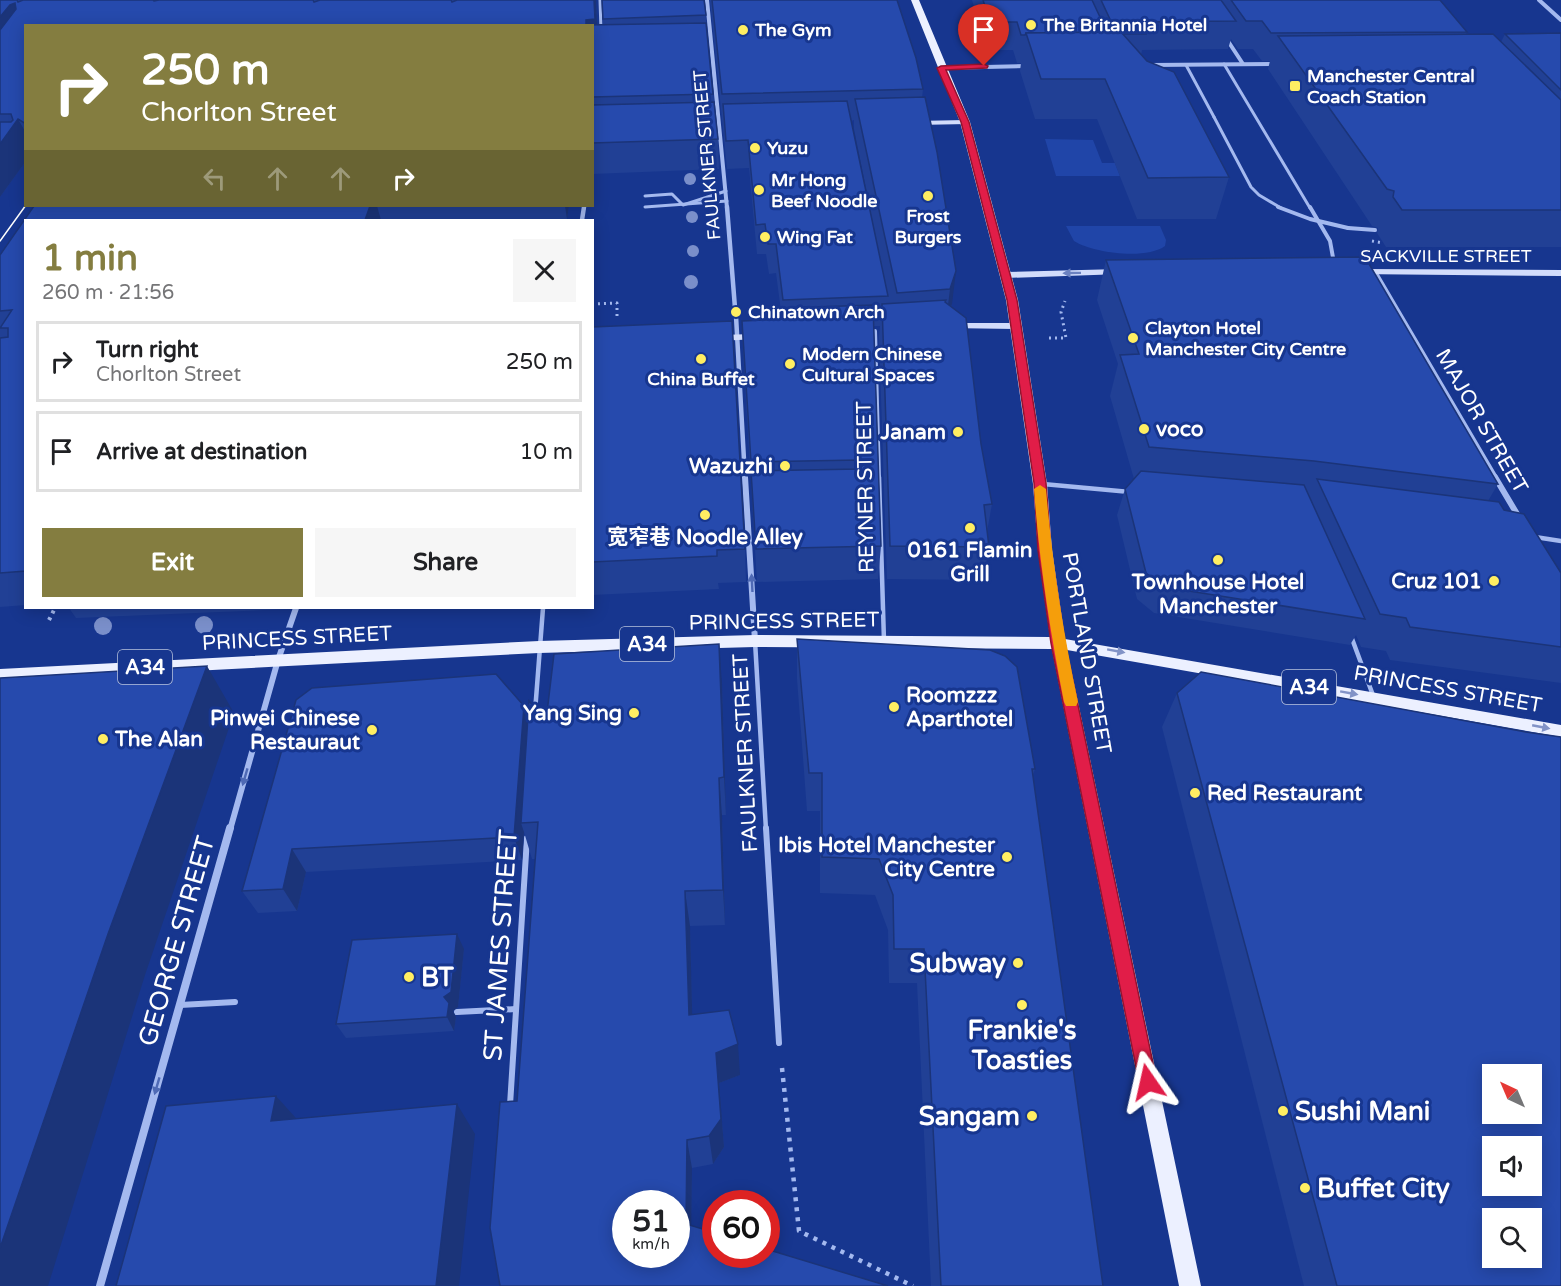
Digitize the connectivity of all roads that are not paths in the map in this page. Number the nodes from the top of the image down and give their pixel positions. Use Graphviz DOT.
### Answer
graph roads {
  1 [pos="600,0"];
  2 [pos="707,0"];
  3 [pos="915,0"];
  4 [pos="1539,0"];
  5 [pos="1561,20"];
  6 [pos="601,30"];
  7 [pos="1223,34"];
  8 [pos="701,47"];
  9 [pos="712,47"];
  10 [pos="1224,64"];
  11 [pos="1242,64"];
  12 [pos="1285,64"];
  13 [pos="1141,65"];
  14 [pos="1186,65"];
  15 [pos="1031,66"];
  16 [pos="941,68"];
  17 [pos="965,122"];
  18 [pos="909,123"];
  19 [pos="732,127"];
  20 [pos="709,128"];
  21 [pos="721,128"];
  22 [pos="726,190"];
  23 [pos="645,196"];
  24 [pos="727,201"];
  25 [pos="683,205"];
  26 [pos="645,207"];
  27 [pos="1375,231"];
  28 [pos="1135,272"];
  29 [pos="1324,272"];
  30 [pos="1335,272"];
  31 [pos="1345,272"];
  32 [pos="1375,272"];
  33 [pos="1561,273"];
  34 [pos="1006,275"];
  35 [pos="735,308"];
  36 [pos="736,316"];
  37 [pos="1015,326"];
  38 [pos="942,327"];
  39 [pos="879,331"];
  40 [pos="864,332"];
  41 [pos="771,336"];
  42 [pos="737,337"];
  43 [pos="709,338"];
  44 [pos="1040,483"];
  45 [pos="1141,493"];
  46 [pos="747,500"];
  47 [pos="756,500"];
  48 [pos="1524,526"];
  49 [pos="1530,537"];
  50 [pos="1561,541"];
  51 [pos="1536,546"];
  52 [pos="296,609"];
  53 [pos="543,609"];
  54 [pos="1349,631"];
  55 [pos="755,641"];
  56 [pos="884,641"];
  57 [pos="1058,643"];
  58 [pos="539,647"];
  59 [pos="278,660"];
  60 [pos="7,678"];
  61 [pos="1374,698"];
  62 [pos="535,715"];
  63 [pos="1561,731"];
  64 [pos="527,832"];
  65 [pos="235,1002"];
  66 [pos="180,1005"];
  67 [pos="516,1009"];
  68 [pos="457,1012"];
  69 [pos="779,1043"];
  70 [pos="510,1113"];
  71 [pos="100,1286"];
  72 [pos="1190,1286"];
  1 -- 6 [label="lane"];
  2 -- 9 [label="street, FAULKNER STREET"];
  3 -- 16 [label="main road, PORTLAND STREET"];
  4 -- 5 [label="street"];
  7 -- 11 [label="street"];
  8 -- 9 [label="lane"];
  9 -- 21 [label="street, FAULKNER STREET"];
  10 -- 11 [label="street"];
  10 -- 14 [label="street"];
  10 -- 30 [label="lane"];
  11 -- 12 [label="street"];
  13 -- 14 [label="street"];
  14 -- 27 [label="lane, bridge"];
  15 -- 16 [label="street"];
  16 -- 17 [label="main road, PORTLAND STREET"];
  17 -- 18 [label="street"];
  17 -- 34 [label="main road, PORTLAND STREET"];
  19 -- 21 [label="street"];
  20 -- 21 [label="street"];
  21 -- 22 [label="street, FAULKNER STREET"];
  22 -- 24 [label="street, FAULKNER STREET"];
  22 -- 25 [label="lane"];
  23 -- 25 [label="lane"];
  24 -- 25 [label="lane"];
  24 -- 35 [label="street, FAULKNER STREET"];
  25 -- 26 [label="lane"];
  28 -- 34 [label="street, one-way"];
  29 -- 30 [label="street, SACKVILLE STREET"];
  31 -- 32 [label="street, SACKVILLE STREET"];
  32 -- 33 [label="street, SACKVILLE STREET"];
  32 -- 48 [label="street, MAJOR STREET"];
  34 -- 37 [label="main road, PORTLAND STREET"];
  36 -- 42 [label="street, FAULKNER STREET"];
  37 -- 38 [label="street"];
  37 -- 44 [label="main road, PORTLAND STREET"];
  39 -- 40 [label="street"];
  39 -- 56 [label="lane, REYNER STREET"];
  41 -- 42 [label="street"];
  42 -- 43 [label="street"];
  42 -- 46 [label="street, FAULKNER STREET"];
  44 -- 45 [label="lane"];
  44 -- 57 [label="main road, PORTLAND STREET"];
  46 -- 47 [label="lane"];
  55 -- 46 [label="street, FAULKNER STREET, one-way"];
  49 -- 50 [label="lane"];
  49 -- 51 [label="street"];
  52 -- 59 [label="street, GEORGE STREET"];
  53 -- 58 [label="lane"];
  54 -- 61 [label="lane"];
  55 -- 56 [label="main road, PRINCESS STREET / A34"];
  55 -- 58 [label="main road, PRINCESS STREET / A34"];
  55 -- 69 [label="lane, FAULKNER STREET"];
  56 -- 57 [label="main road, PRINCESS STREET / A34"];
  57 -- 61 [label="main road, PRINCESS STREET / A34, one-way"];
  57 -- 72 [label="main road, PORTLAND STREET"];
  58 -- 59 [label="main road, PRINCESS STREET / A34"];
  58 -- 62 [label="lane"];
  59 -- 60 [label="main road, PRINCESS STREET / A34"];
  59 -- 66 [label="street, GEORGE STREET, one-way"];
  61 -- 63 [label="main road, PRINCESS STREET / A34, one-way"];
  64 -- 67 [label="lane, ST JAMES STREET"];
  65 -- 66 [label="lane"];
  66 -- 71 [label="street, GEORGE STREET, one-way"];
  67 -- 68 [label="lane"];
  67 -- 70 [label="lane, ST JAMES STREET"];
}
